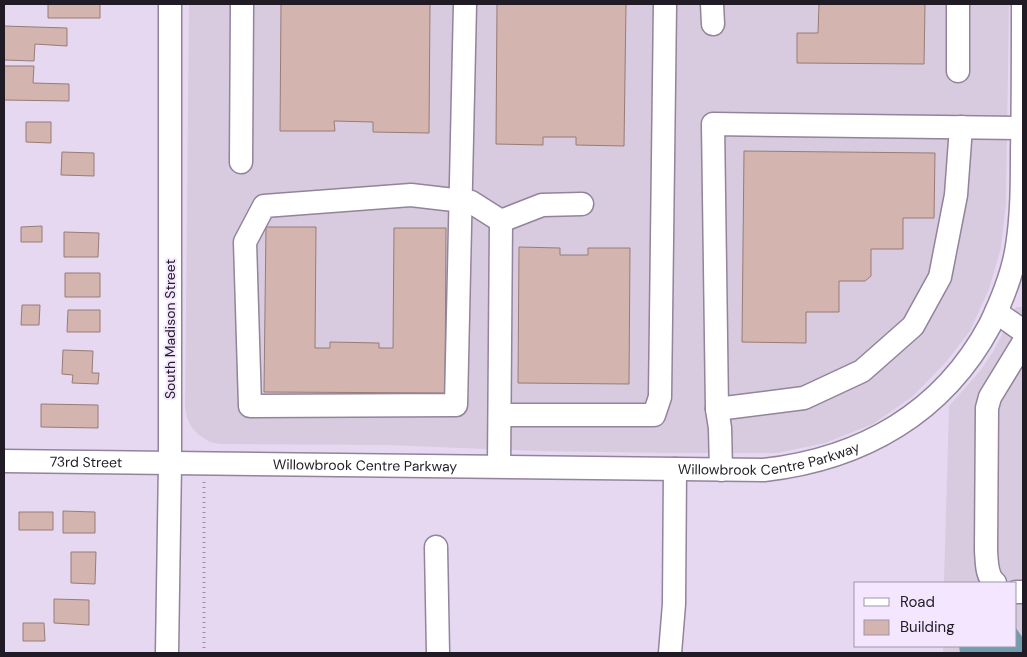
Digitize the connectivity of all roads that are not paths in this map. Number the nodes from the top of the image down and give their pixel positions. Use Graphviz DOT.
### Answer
graph roads {
  1 [pos="170,4"];
  2 [pos="242,4"];
  3 [pos="465,4"];
  4 [pos="665,4"];
  5 [pos="958,4"];
  6 [pos="1023,4"];
  7 [pos="958,71"];
  8 [pos="961,127"];
  9 [pos="1022,128"];
  10 [pos="241,162"];
  11 [pos="460,201"];
  12 [pos="582,204"];
  13 [pos="500,221"];
  14 [pos="996,312"];
  15 [pos="1023,331"];
  16 [pos="1023,343"];
  17 [pos="717,409"];
  18 [pos="500,415"];
  19 [pos="4,462"];
  20 [pos="170,463"];
  21 [pos="499,466"];
  22 [pos="675,469"];
  23 [pos="721,470"];
  24 [pos="436,547"];
  25 [pos="994,582"];
  26 [pos="167,653"];
  27 [pos="438,653"];
  28 [pos="670,653"];
  1 -- 20 [label="street, South Madison Street"];
  2 -- 10 [label="street"];
  3 -- 11 [label="street"];
  4 -- 18 [label="street"];
  5 -- 7 [label="street"];
  6 -- 9 [label="street, Willowbrook Centre Parkway"];
  8 -- 9 [label="street"];
  8 -- 17 [label="street"];
  8 -- 17 [label="street"];
  9 -- 14 [label="street, Willowbrook Centre Parkway"];
  11 -- 11 [label="street"];
  11 -- 13 [label="street"];
  12 -- 13 [label="street"];
  13 -- 18 [label="street"];
  14 -- 15 [label="street"];
  14 -- 23 [label="street, Willowbrook Centre Parkway"];
  16 -- 25 [label="street"];
  17 -- 23 [label="street"];
  18 -- 21 [label="street"];
  19 -- 20 [label="street, 73rd Street"];
  20 -- 21 [label="street, Willowbrook Centre Parkway"];
  20 -- 26 [label="street, South Madison Street"];
  21 -- 22 [label="street, Willowbrook Centre Parkway"];
  22 -- 23 [label="street, Willowbrook Centre Parkway"];
  22 -- 28 [label="street"];
  24 -- 27 [label="street"];
}
